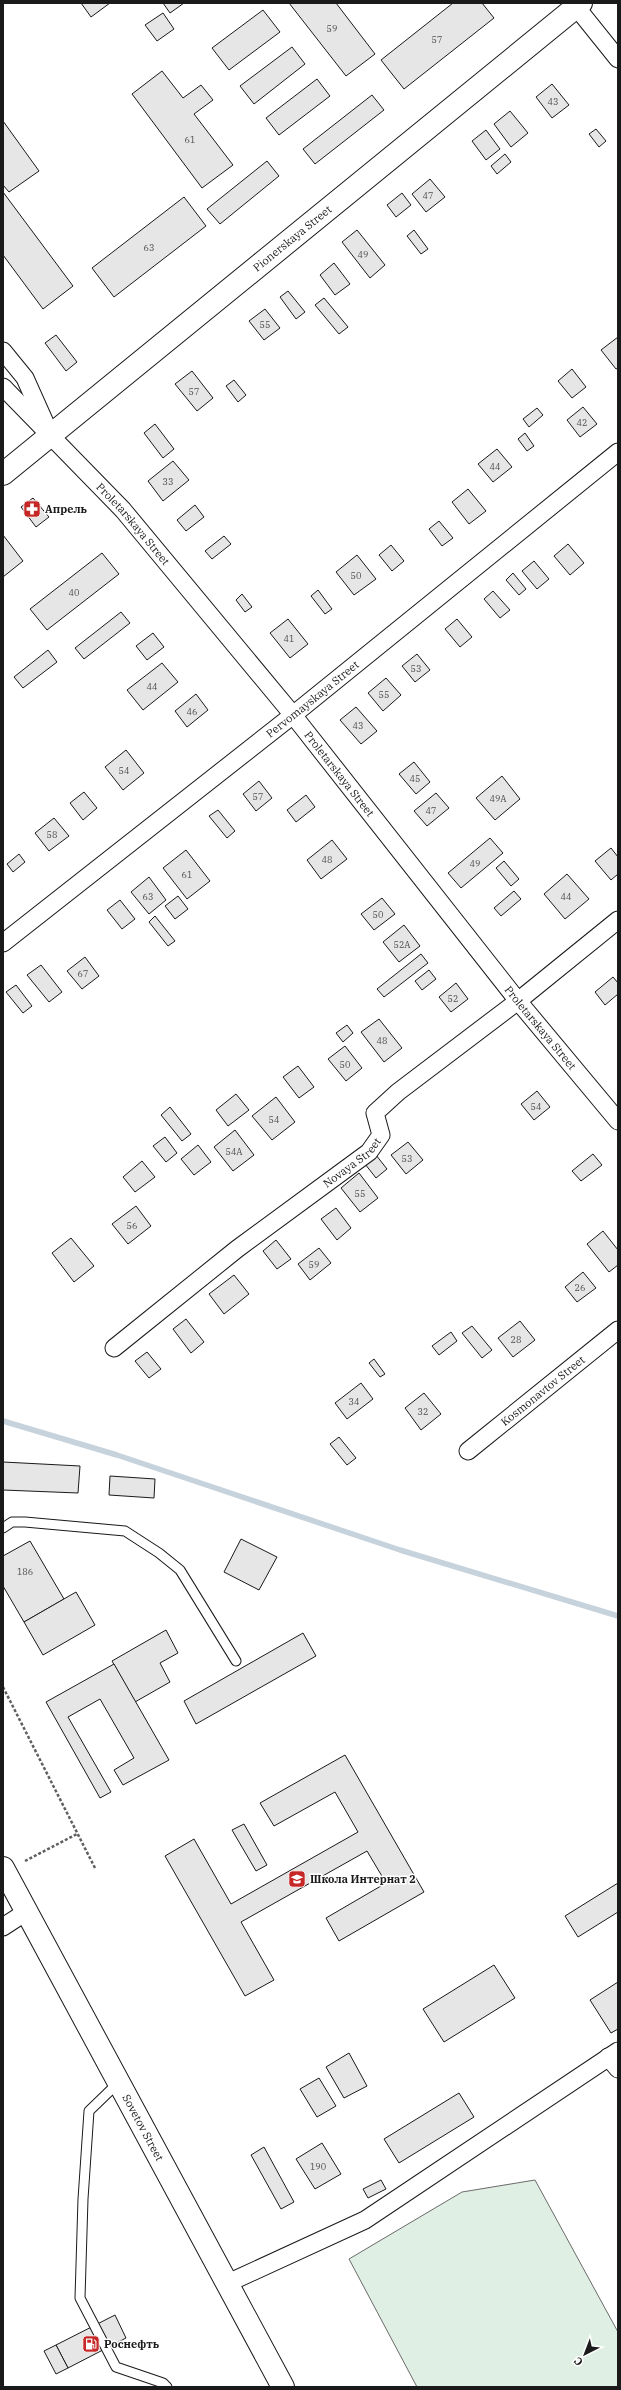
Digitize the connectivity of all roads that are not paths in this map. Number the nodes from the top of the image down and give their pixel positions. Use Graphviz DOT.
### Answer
graph roads {
  1 [pos="577,4"];
  2 [pos="618,58"];
  3 [pos="3,351"];
  4 [pos="3,387"];
  5 [pos="51,435"];
  6 [pos="618,452"];
  7 [pos="3,474"];
  8 [pos="293,715"];
  9 [pos="618,920"];
  10 [pos="3,942"];
  11 [pos="518,1001"];
  12 [pos="618,1121"];
  13 [pos="618,1330"];
  14 [pos="114,1348"];
  15 [pos="468,1451"];
  16 [pos="3,1528"];
  17 [pos="236,1661"];
  18 [pos="3,1868"];
  19 [pos="26,1912"];
  20 [pos="3,1927"];
  21 [pos="615,2059"];
  22 [pos="119,2082"];
  23 [pos="228,2283"];
  24 [pos="166,2387"];
  25 [pos="283,2387"];
  1 -- 2 [label="street"];
  1 -- 5 [label="main road, Pionerskaya Street"];
  3 -- 5 [label="street, Proletarskaya Street"];
  4 -- 5 [label="street, Proletarskaya Street"];
  5 -- 7 [label="main road, Pionerskaya Street"];
  5 -- 8 [label="street, Proletarskaya Street"];
  6 -- 8 [label="street, Pervomayskaya Street"];
  8 -- 10 [label="street, Pervomayskaya Street"];
  8 -- 11 [label="street, Proletarskaya Street"];
  9 -- 11 [label="street, Novaya Street"];
  11 -- 12 [label="street, Proletarskaya Street"];
  11 -- 14 [label="street, Novaya Street"];
  13 -- 15 [label="street, Kosmonavtov Street"];
  16 -- 17 [label="lane"];
  18 -- 19 [label="main road, Sovetov Street"];
  19 -- 20 [label="street"];
  19 -- 22 [label="main road, Sovetov Street"];
  21 -- 23 [label="street"];
  22 -- 23 [label="main road, Sovetov Street"];
  22 -- 24 [label="lane"];
  23 -- 25 [label="main road, Sovetov Street"];
}
